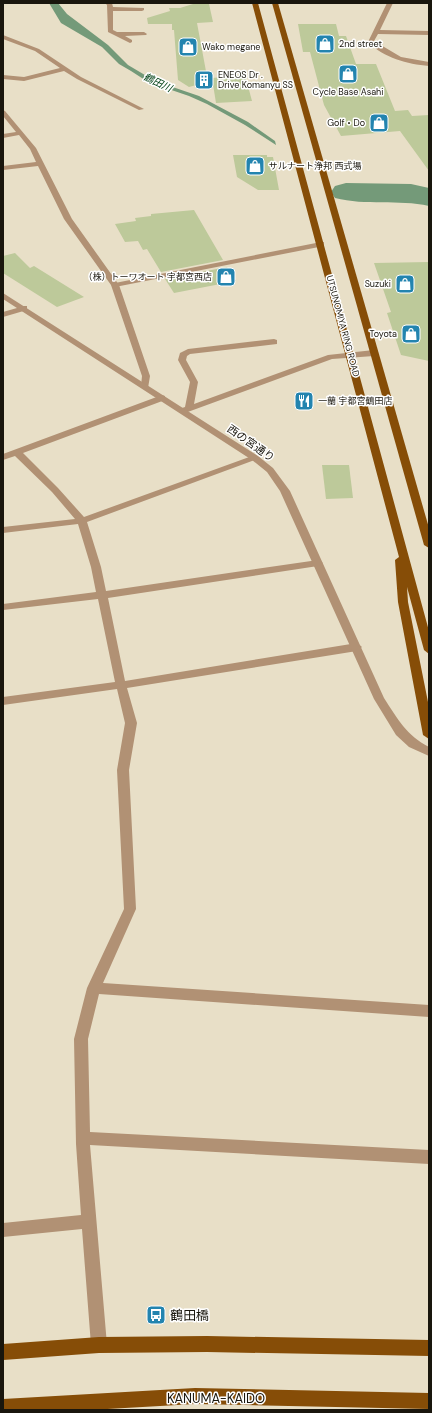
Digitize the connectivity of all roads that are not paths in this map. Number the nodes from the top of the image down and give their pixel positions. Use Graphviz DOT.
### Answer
graph roads {
  1 [pos="255,3"];
  2 [pos="275,3"];
  3 [pos="390,3"];
  4 [pos="109,6"];
  5 [pos="142,9"];
  6 [pos="376,32"];
  7 [pos="429,33"];
  8 [pos="117,34"];
  9 [pos="144,34"];
  10 [pos="3,37"];
  11 [pos="130,41"];
  12 [pos="429,64"];
  13 [pos="65,69"];
  14 [pos="3,77"];
  15 [pos="141,109"];
  16 [pos="3,112"];
  17 [pos="21,134"];
  18 [pos="3,136"];
  19 [pos="41,163"];
  20 [pos="3,168"];
  21 [pos="321,244"];
  22 [pos="115,285"];
  23 [pos="3,295"];
  24 [pos="24,308"];
  25 [pos="3,315"];
  26 [pos="274,342"];
  27 [pos="374,353"];
  28 [pos="350,354"];
  29 [pos="145,386"];
  30 [pos="162,398"];
  31 [pos="186,410"];
  32 [pos="17,452"];
  33 [pos="3,457"];
  34 [pos="255,458"];
  35 [pos="82,521"];
  36 [pos="3,530"];
  37 [pos="398,532"];
  38 [pos="427,537"];
  39 [pos="429,545"];
  40 [pos="318,564"];
  41 [pos="102,595"];
  42 [pos="3,607"];
  43 [pos="357,647"];
  44 [pos="429,650"];
  45 [pos="121,685"];
  46 [pos="3,701"];
  47 [pos="429,735"];
  48 [pos="429,752"];
  49 [pos="94,988"];
  50 [pos="429,1011"];
  51 [pos="83,1138"];
  52 [pos="429,1157"];
  53 [pos="89,1221"];
  54 [pos="3,1230"];
  55 [pos="99,1345"];
  56 [pos="429,1348"];
  57 [pos="3,1352"];
  58 [pos="429,1401"];
  59 [pos="3,1407"];
  1 -- 21 [label="main road, UTSUNOMIYA RING ROAD"];
  2 -- 27 [label="main road, UTSUNOMIYA RING ROAD"];
  3 -- 6 [label="street"];
  4 -- 5 [label="street"];
  4 -- 8 [label="street"];
  6 -- 7 [label="street"];
  6 -- 12 [label="street"];
  8 -- 9 [label="street"];
  8 -- 11 [label="street"];
  10 -- 13 [label="street"];
  13 -- 14 [label="street"];
  13 -- 15 [label="street"];
  16 -- 17 [label="street"];
  17 -- 18 [label="street"];
  17 -- 19 [label="street"];
  19 -- 20 [label="street"];
  19 -- 22 [label="street"];
  21 -- 22 [label="street"];
  21 -- 28 [label="main road, UTSUNOMIYA RING ROAD"];
  22 -- 29 [label="street"];
  23 -- 24 [label="street, 西の宮通り"];
  24 -- 25 [label="street"];
  24 -- 29 [label="street, 西の宮通り"];
  26 -- 31 [label="street"];
  27 -- 28 [label="street"];
  27 -- 38 [label="main road, UTSUNOMIYA RING ROAD"];
  28 -- 31 [label="street"];
  28 -- 37 [label="main road, UTSUNOMIYA RING ROAD"];
  29 -- 30 [label="street, 西の宮通り"];
  30 -- 31 [label="street, 西の宮通り"];
  30 -- 32 [label="street"];
  31 -- 34 [label="street, 西の宮通り"];
  32 -- 33 [label="street"];
  32 -- 35 [label="street"];
  34 -- 35 [label="street"];
  34 -- 40 [label="street, 西の宮通り"];
  35 -- 36 [label="street"];
  35 -- 41 [label="street"];
  37 -- 44 [label="main road, UTSUNOMIYA RING ROAD"];
  37 -- 47 [label="main road"];
  38 -- 39 [label="main road, UTSUNOMIYA RING ROAD"];
  40 -- 41 [label="street"];
  40 -- 43 [label="street, 西の宮通り"];
  41 -- 42 [label="street"];
  41 -- 45 [label="street"];
  43 -- 45 [label="street"];
  43 -- 48 [label="street, 西の宮通り"];
  45 -- 46 [label="street"];
  45 -- 49 [label="street"];
  49 -- 50 [label="street"];
  49 -- 51 [label="street"];
  51 -- 52 [label="street"];
  51 -- 53 [label="street"];
  53 -- 54 [label="street"];
  53 -- 55 [label="street"];
  55 -- 56 [label="main road"];
  55 -- 57 [label="main road"];
  58 -- 59 [label="main road, KANUMA-KAIDO"];
}
